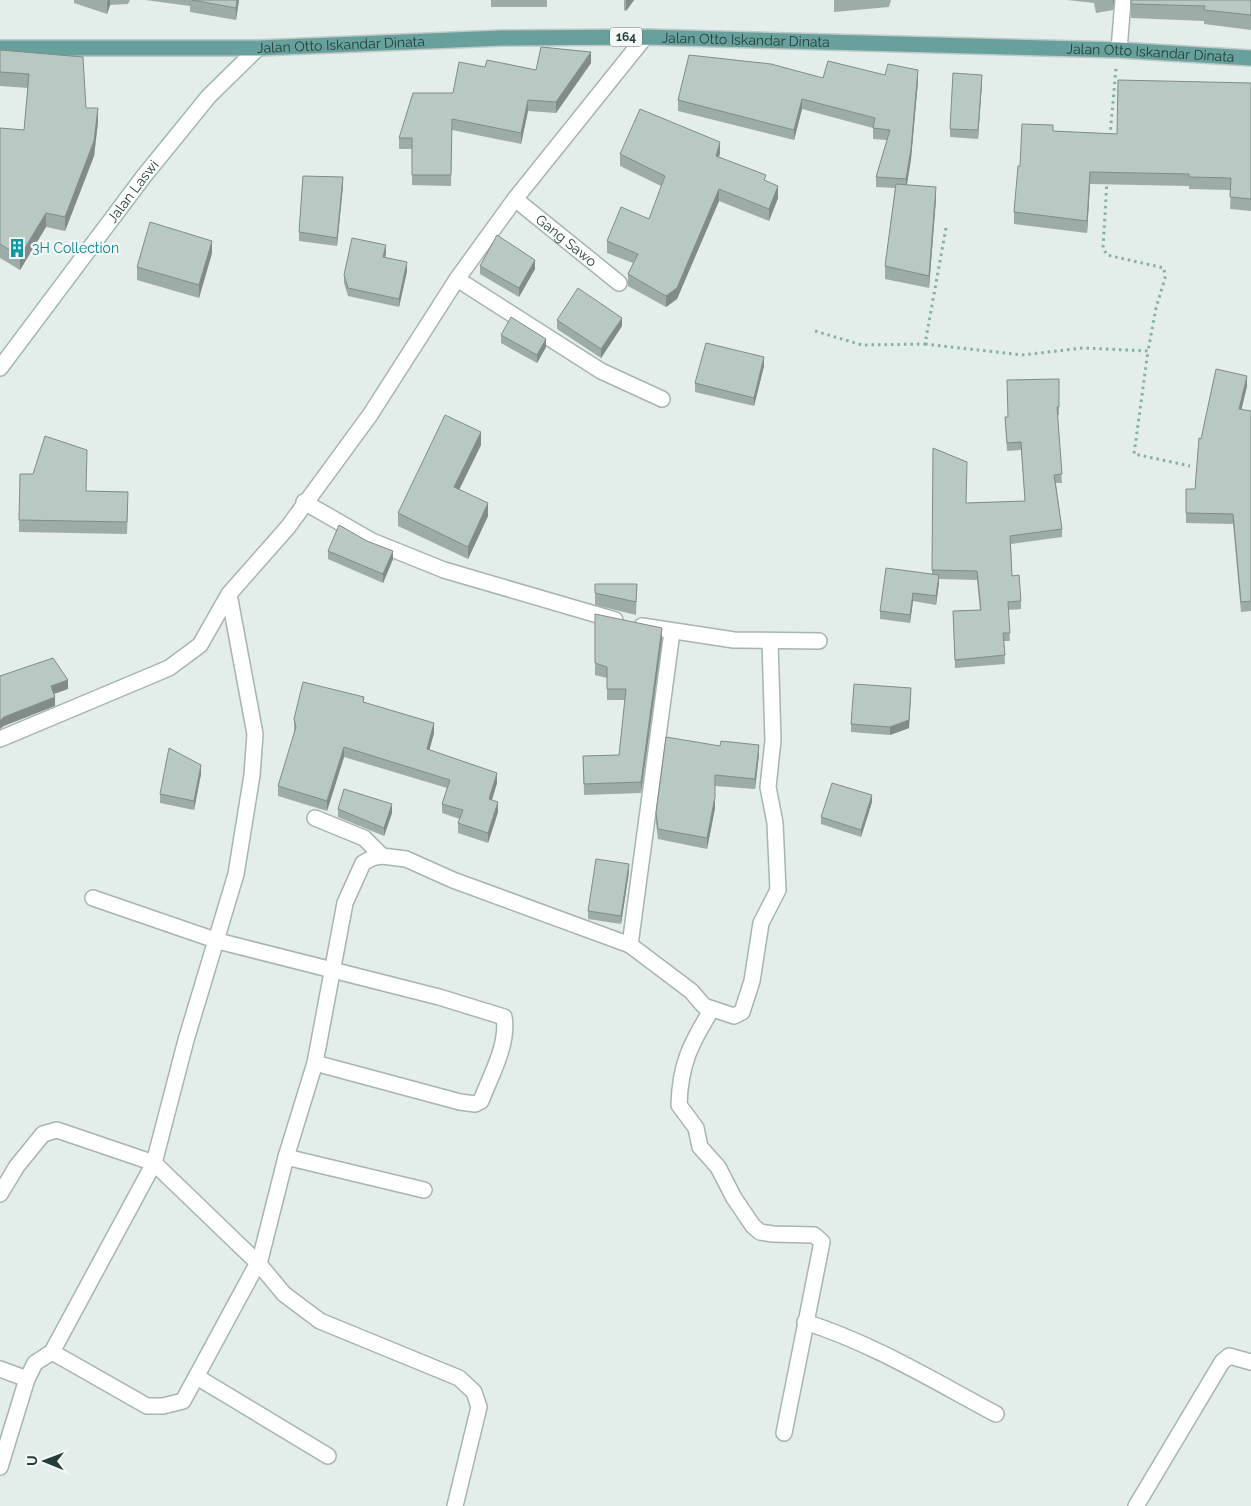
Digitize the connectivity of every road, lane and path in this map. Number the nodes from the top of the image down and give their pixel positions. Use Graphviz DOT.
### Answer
graph roads {
  1 [pos="1123,0"];
  2 [pos="645,37"];
  3 [pos="0,48"];
  4 [pos="258,48"];
  5 [pos="1119,50"];
  6 [pos="1251,58"];
  7 [pos="1109,143"];
  8 [pos="1107,172"];
  9 [pos="515,199"];
  10 [pos="946,228"];
  11 [pos="458,279"];
  12 [pos="619,283"];
  13 [pos="815,331"];
  14 [pos="925,344"];
  15 [pos="1148,351"];
  16 [pos="0,368"];
  17 [pos="662,399"];
  18 [pos="1190,466"];
  19 [pos="304,502"];
  20 [pos="229,594"];
  21 [pos="672,632"];
  22 [pos="770,641"];
  23 [pos="819,641"];
  24 [pos="0,739"];
  25 [pos="316,818"];
  26 [pos="382,856"];
  27 [pos="93,898"];
  28 [pos="218,941"];
  29 [pos="630,945"];
  30 [pos="333,971"];
  31 [pos="708,1007"];
  32 [pos="315,1062"];
  33 [pos="286,1157"];
  34 [pos="154,1163"];
  35 [pos="1,1189"];
  36 [pos="424,1190"];
  37 [pos="259,1264"];
  38 [pos="805,1322"];
  39 [pos="52,1352"];
  40 [pos="1251,1362"];
  41 [pos="0,1369"];
  42 [pos="197,1377"];
  43 [pos="27,1379"];
  44 [pos="996,1414"];
  45 [pos="784,1433"];
  46 [pos="328,1456"];
  47 [pos="0,1467"];
  48 [pos="455,1506"];
  49 [pos="1136,1506"];
  1 -- 5 [label="street"];
  2 -- 4 [label="main road, Jalan Otto Iskandar Dinata / 164"];
  2 -- 5 [label="main road, Jalan Otto Iskandar Dinata / 164"];
  2 -- 9 [label="street"];
  3 -- 4 [label="main road, Jalan Otto Iskandar Dinata / 164"];
  4 -- 16 [label="street, Jalan Laswi"];
  5 -- 6 [label="main road, Jalan Otto Iskandar Dinata / 164"];
  5 -- 7 [label="path"];
  8 -- 15 [label="path"];
  9 -- 11 [label="street"];
  9 -- 12 [label="street, Gang Sawo"];
  10 -- 14 [label="path"];
  11 -- 17 [label="street"];
  11 -- 19 [label="street"];
  13 -- 14 [label="path"];
  14 -- 15 [label="path"];
  15 -- 18 [label="path"];
  19 -- 20 [label="street"];
  19 -- 21 [label="street"];
  20 -- 24 [label="street"];
  20 -- 28 [label="street"];
  21 -- 22 [label="street"];
  21 -- 29 [label="street"];
  22 -- 23 [label="street"];
  22 -- 31 [label="street"];
  25 -- 26 [label="street"];
  26 -- 29 [label="street"];
  26 -- 30 [label="street"];
  27 -- 28 [label="street"];
  28 -- 30 [label="street"];
  28 -- 34 [label="street"];
  29 -- 31 [label="street"];
  30 -- 32 [label="street"];
  30 -- 32 [label="street"];
  31 -- 38 [label="street"];
  32 -- 33 [label="street"];
  33 -- 36 [label="street"];
  33 -- 37 [label="street"];
  34 -- 35 [label="street"];
  34 -- 37 [label="street"];
  34 -- 39 [label="street"];
  37 -- 42 [label="street"];
  37 -- 48 [label="street"];
  38 -- 44 [label="street"];
  38 -- 45 [label="street"];
  39 -- 42 [label="street"];
  39 -- 43 [label="street"];
  40 -- 49 [label="street"];
  41 -- 43 [label="street"];
  42 -- 46 [label="street"];
  43 -- 47 [label="street"];
}
